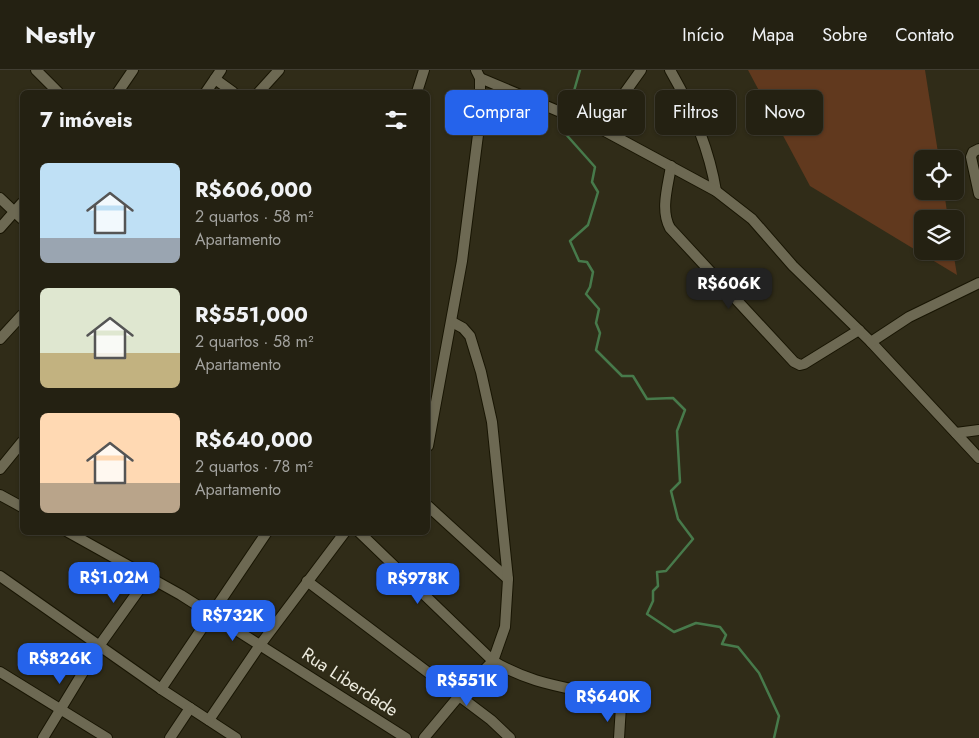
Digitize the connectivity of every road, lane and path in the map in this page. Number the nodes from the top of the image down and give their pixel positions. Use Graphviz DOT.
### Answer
graph roads {
  1 [pos="36,70"];
  2 [pos="133,70"];
  3 [pos="221,70"];
  4 [pos="279,70"];
  5 [pos="424,70"];
  6 [pos="641,70"];
  7 [pos="670,70"];
  8 [pos="478,74"];
  9 [pos="215,79"];
  10 [pos="56,90"];
  11 [pos="119,90"];
  12 [pos="207,90"];
  13 [pos="230,90"];
  14 [pos="262,90"];
  15 [pos="418,90"];
  16 [pos="627,90"];
  17 [pos="558,110"];
  18 [pos="612,135"];
  19 [pos="979,149"];
  20 [pos="671,166"];
  21 [pos="716,191"];
  22 [pos="979,194"];
  23 [pos="0,198"];
  24 [pos="20,205"];
  25 [pos="14,212"];
  26 [pos="20,217"];
  27 [pos="0,228"];
  28 [pos="979,283"];
  29 [pos="20,316"];
  30 [pos="452,322"];
  31 [pos="860,330"];
  32 [pos="0,340"];
  33 [pos="871,342"];
  34 [pos="979,430"];
  35 [pos="956,433"];
  36 [pos="430,436"];
  37 [pos="20,444"];
  38 [pos="979,458"];
  39 [pos="0,468"];
  40 [pos="0,495"];
  41 [pos="20,506"];
  42 [pos="430,508"];
  43 [pos="74,535"];
  44 [pos="265,535"];
  45 [pos="343,535"];
  46 [pos="362,535"];
  47 [pos="0,576"];
  48 [pos="149,576"];
  49 [pos="508,579"];
  50 [pos="307,581"];
  51 [pos="212,614"];
  52 [pos="260,645"];
  53 [pos="99,646"];
  54 [pos="493,661"];
  55 [pos="0,672"];
  56 [pos="161,689"];
  57 [pos="459,696"];
  58 [pos="60,708"];
  59 [pos="190,708"];
  60 [pos="209,720"];
  61 [pos="43,738"];
  62 [pos="107,738"];
  63 [pos="170,738"];
  64 [pos="236,738"];
  65 [pos="406,738"];
  66 [pos="424,738"];
  67 [pos="510,738"];
  68 [pos="618,738"];
  1 -- 10 [label="street"];
  2 -- 11 [label="street"];
  3 -- 9 [label="street"];
  4 -- 14 [label="street"];
  5 -- 15 [label="street"];
  6 -- 16 [label="street"];
  7 -- 21 [label="street"];
  8 -- 17 [label="street"];
  8 -- 30 [label="street"];
  9 -- 12 [label="street"];
  9 -- 13 [label="street"];
  18 -- 20 [label="street"];
  19 -- 22 [label="street"];
  20 -- 21 [label="street"];
  20 -- 31 [label="street"];
  21 -- 31 [label="street"];
  23 -- 25 [label="street"];
  24 -- 25 [label="street"];
  25 -- 26 [label="street"];
  25 -- 27 [label="street"];
  28 -- 33 [label="street"];
  29 -- 32 [label="street"];
  30 -- 36 [label="street"];
  30 -- 49 [label="street"];
  31 -- 33 [label="street"];
  33 -- 35 [label="street"];
  34 -- 35 [label="street"];
  35 -- 38 [label="street"];
  37 -- 39 [label="street"];
  40 -- 41 [label="street"];
  42 -- 49 [label="street"];
  43 -- 48 [label="street, Rua Liberdade"];
  44 -- 51 [label="street"];
  45 -- 50 [label="street"];
  46 -- 54 [label="street"];
  47 -- 53 [label="street"];
  48 -- 51 [label="street, Rua Liberdade"];
  48 -- 53 [label="street"];
  49 -- 54 [label="street"];
  50 -- 52 [label="street"];
  50 -- 57 [label="street"];
  51 -- 52 [label="street, Rua Liberdade"];
  51 -- 56 [label="street"];
  52 -- 60 [label="street"];
  52 -- 65 [label="street, Rua Liberdade"];
  53 -- 56 [label="street"];
  53 -- 58 [label="street"];
  54 -- 57 [label="street"];
  54 -- 68 [label="street"];
  55 -- 58 [label="street"];
  56 -- 59 [label="street"];
  57 -- 66 [label="street"];
  57 -- 67 [label="street"];
  58 -- 61 [label="street"];
  58 -- 62 [label="street"];
  59 -- 60 [label="street"];
  59 -- 63 [label="street"];
  60 -- 64 [label="street"];
}
